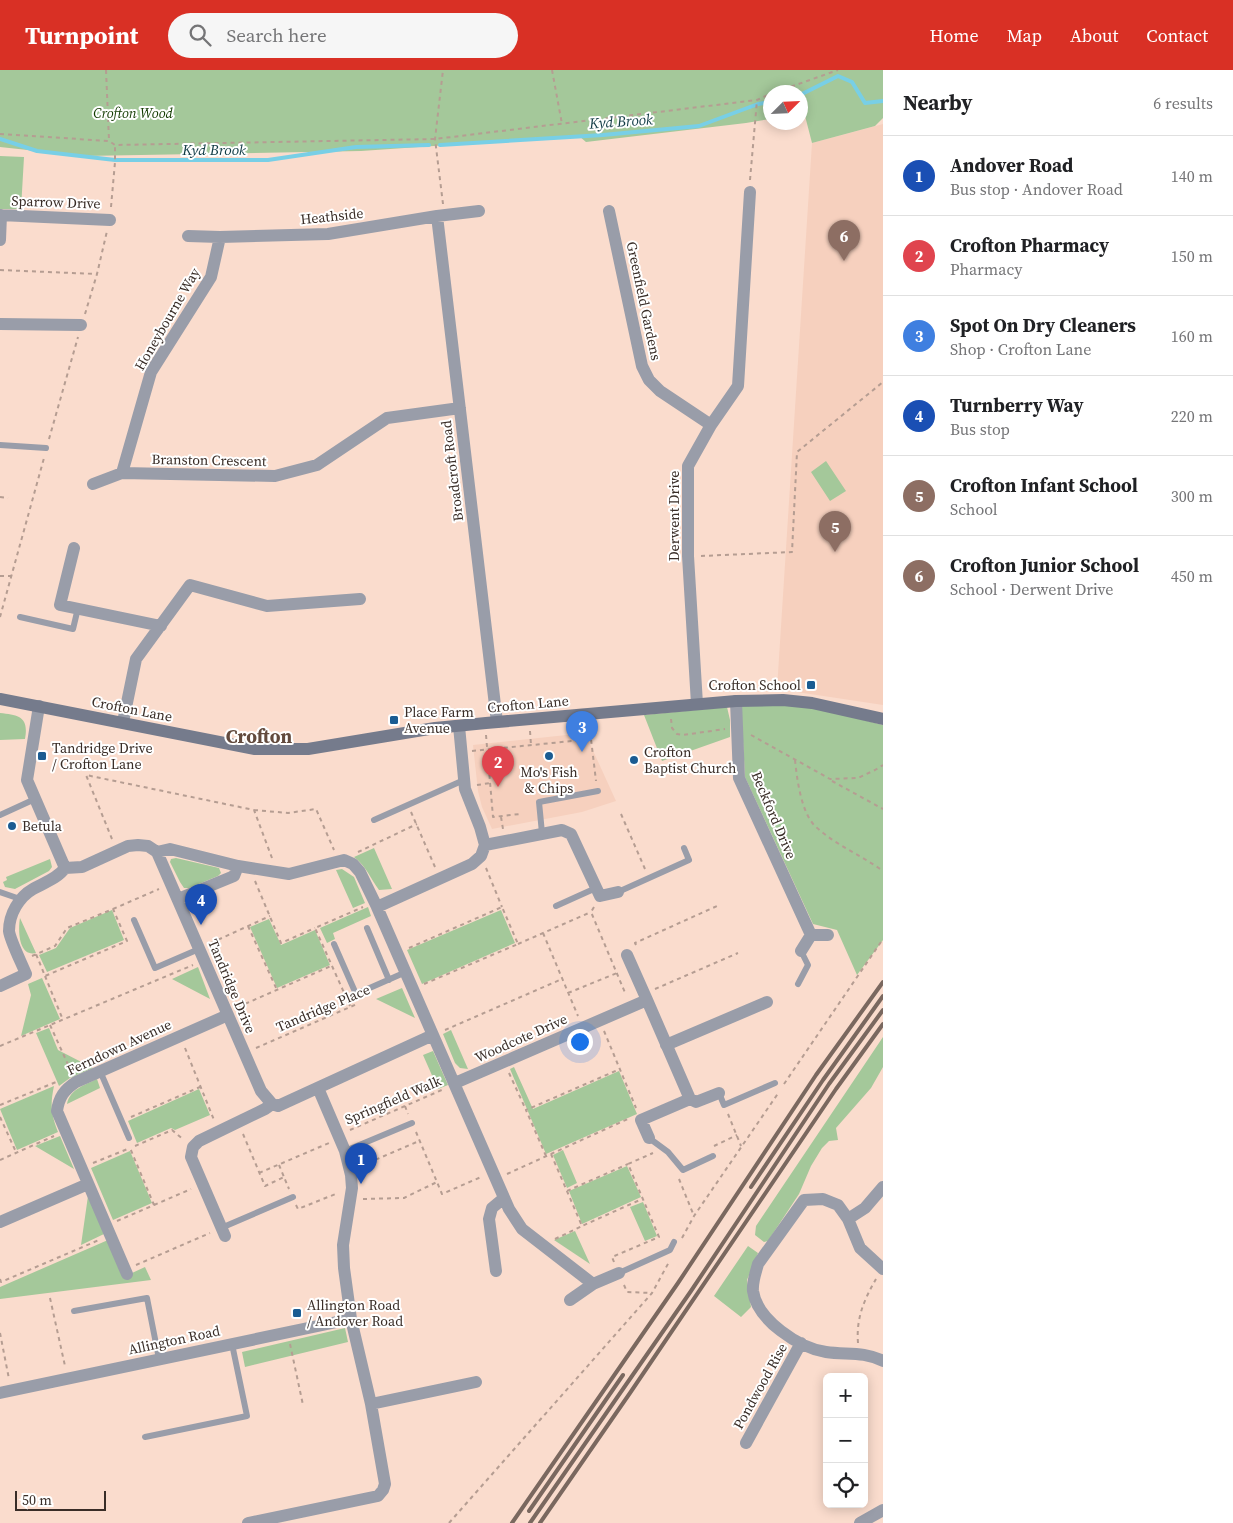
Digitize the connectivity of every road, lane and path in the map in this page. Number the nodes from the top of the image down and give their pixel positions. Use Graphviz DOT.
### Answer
graph roads {
  1 [pos="106,70"];
  2 [pos="443,70"];
  3 [pos="552,70"];
  4 [pos="838,70"];
  5 [pos="796,85"];
  6 [pos="763,97"];
  7 [pos="757,100"];
  8 [pos="562,124"];
  9 [pos="0,134"];
  10 [pos="435,139"];
  11 [pos="109,141"];
  12 [pos="115,145"];
  13 [pos="750,192"];
  14 [pos="479,211"];
  15 [pos="609,211"];
  16 [pos="1,215"];
  17 [pos="441,215"];
  18 [pos="110,220"];
  19 [pos="188,236"];
  20 [pos="220,237"];
  21 [pos="0,240"];
  22 [pos="0,270"];
  23 [pos="97,274"];
  24 [pos="0,324"];
  25 [pos="81,325"];
  26 [pos="883,382"];
  27 [pos="460,408"];
  28 [pos="711,426"];
  29 [pos="0,446"];
  30 [pos="46,448"];
  31 [pos="122,473"];
  32 [pos="93,484"];
  33 [pos="0,497"];
  34 [pos="8,498"];
  35 [pos="74,548"];
  36 [pos="688,556"];
  37 [pos="0,576"];
  38 [pos="11,576"];
  39 [pos="360,599"];
  40 [pos="78,608"];
  41 [pos="0,617"];
  42 [pos="20,617"];
  43 [pos="161,626"];
  44 [pos="0,699"];
  45 [pos="736,701"];
  46 [pos="697,704"];
  47 [pos="39,706"];
  48 [pos="670,706"];
  49 [pos="581,714"];
  50 [pos="883,719"];
  51 [pos="123,722"];
  52 [pos="491,722"];
  53 [pos="459,726"];
  54 [pos="737,728"];
  55 [pos="582,740"];
  56 [pos="487,749"];
  57 [pos="460,752"];
  58 [pos="795,760"];
  59 [pos="883,765"];
  60 [pos="464,780"];
  61 [pos="830,780"];
  62 [pos="598,791"];
  63 [pos="35,799"];
  64 [pos="408,804"];
  65 [pos="883,809"];
  66 [pos="254,810"];
  67 [pos="520,814"];
  68 [pos="621,814"];
  69 [pos="0,815"];
  70 [pos="374,820"];
  71 [pos="417,824"];
  72 [pos="542,833"];
  73 [pos="684,848"];
  74 [pos="117,850"];
  75 [pos="483,851"];
  76 [pos="157,852"];
  77 [pos="344,861"];
  78 [pos="244,867"];
  79 [pos="65,868"];
  80 [pos="883,871"];
  81 [pos="279,874"];
  82 [pos="649,878"];
  83 [pos="440,879"];
  84 [pos="171,884"];
  85 [pos="0,892"];
  86 [pos="598,892"];
  87 [pos="618,892"];
  88 [pos="20,899"];
  89 [pos="178,899"];
  90 [pos="556,906"];
  91 [pos="717,906"];
  92 [pos="377,907"];
  93 [pos="502,907"];
  94 [pos="113,909"];
  95 [pos="591,912"];
  96 [pos="270,916"];
  97 [pos="134,920"];
  98 [pos="248,926"];
  99 [pos="316,928"];
  100 [pos="366,928"];
  101 [pos="542,933"];
  102 [pos="811,935"];
  103 [pos="828,935"];
  104 [pos="334,944"];
  105 [pos="518,944"];
  106 [pos="801,951"];
  107 [pos="633,952"];
  108 [pos="398,953"];
  109 [pos="738,953"];
  110 [pos="36,954"];
  111 [pos="202,954"];
  112 [pos="21,960"];
  113 [pos="332,966"];
  114 [pos="406,972"];
  115 [pos="617,973"];
  116 [pos="45,976"];
  117 [pos="562,979"];
  118 [pos="389,980"];
  119 [pos="798,984"];
  120 [pos="0,986"];
  121 [pos="413,989"];
  122 [pos="277,990"];
  123 [pos="568,993"];
  124 [pos="646,997"];
  125 [pos="767,1002"];
  126 [pos="358,1003"];
  127 [pos="631,1007"];
  128 [pos="227,1014"];
  129 [pos="63,1020"];
  130 [pos="600,1020"];
  131 [pos="50,1025"];
  132 [pos="582,1027"];
  133 [pos="180,1035"];
  134 [pos="433,1035"];
  135 [pos="666,1045"];
  136 [pos="0,1046"];
  137 [pos="244,1053"];
  138 [pos="504,1062"];
  139 [pos="620,1069"];
  140 [pos="100,1071"];
  141 [pos="74,1078"];
  142 [pos="775,1083"];
  143 [pos="455,1084"];
  144 [pos="200,1087"];
  145 [pos="318,1088"];
  146 [pos="718,1093"];
  147 [pos="690,1099"];
  148 [pos="272,1104"];
  149 [pos="0,1105"];
  150 [pos="724,1105"];
  151 [pos="405,1106"];
  152 [pos="526,1110"];
  153 [pos="0,1117"];
  154 [pos="640,1117"];
  155 [pos="121,1121"];
  156 [pos="238,1123"];
  157 [pos="412,1123"];
  158 [pos="66,1131"];
  159 [pos="219,1131"];
  160 [pos="339,1136"];
  161 [pos="737,1136"];
  162 [pos="129,1138"];
  163 [pos="649,1138"];
  164 [pos="420,1141"];
  165 [pos="741,1146"];
  166 [pos="130,1148"];
  167 [pos="193,1148"];
  168 [pos="663,1148"];
  169 [pos="345,1151"];
  170 [pos="16,1152"];
  171 [pos="551,1154"];
  172 [pos="546,1156"];
  173 [pos="713,1156"];
  174 [pos="0,1160"];
  175 [pos="279,1164"];
  176 [pos="628,1164"];
  177 [pos="678,1164"];
  178 [pos="82,1168"];
  179 [pos="350,1171"];
  180 [pos="259,1173"];
  181 [pos="494,1175"];
  182 [pos="284,1177"];
  183 [pos="437,1182"];
  184 [pos="88,1184"];
  185 [pos="202,1184"];
  186 [pos="883,1187"];
  187 [pos="567,1191"];
  188 [pos="351,1194"];
  189 [pos="293,1197"];
  190 [pos="504,1198"];
  191 [pos="643,1198"];
  192 [pos="154,1205"];
  193 [pos="694,1216"];
  194 [pos="848,1219"];
  195 [pos="0,1222"];
  196 [pos="582,1226"];
  197 [pos="108,1231"];
  198 [pos="223,1232"];
  199 [pos="674,1242"];
  200 [pos="542,1245"];
  201 [pos="883,1269"];
  202 [pos="496,1271"];
  203 [pos="126,1272"];
  204 [pos="619,1273"];
  205 [pos="0,1282"];
  206 [pos="593,1284"];
  207 [pos="652,1293"];
  208 [pos="50,1298"];
  209 [pos="570,1300"];
  210 [pos="74,1311"];
  211 [pos="351,1319"];
  212 [pos="287,1332"];
  213 [pos="0,1333"];
  214 [pos="800,1343"];
  215 [pos="232,1344"];
  216 [pos="859,1354"];
  217 [pos="159,1359"];
  218 [pos="883,1361"];
  219 [pos="67,1378"];
  220 [pos="476,1382"];
  221 [pos="6,1392"];
  222 [pos="371,1404"];
  223 [pos="303,1405"];
  224 [pos="145,1437"];
  225 [pos="746,1443"];
  226 [pos="883,1510"];
  227 [pos="248,1523"];
  228 [pos="860,1523"];
  1 -- 11 [label="path"];
  2 -- 10 [label="path"];
  3 -- 8 [label="path"];
  4 -- 5 [label="path"];
  6 -- 7 [label="path"];
  7 -- 8 [label="path"];
  7 -- 13 [label="path"];
  8 -- 10 [label="path"];
  9 -- 11 [label="path"];
  10 -- 12 [label="path"];
  10 -- 17 [label="path"];
  11 -- 12 [label="path"];
  12 -- 18 [label="path"];
  13 -- 28 [label="street, Derwent Drive"];
  14 -- 17 [label="street, Heathside"];
  15 -- 28 [label="street, Greenfield Gardens"];
  16 -- 18 [label="street, Sparrow Drive"];
  16 -- 21 [label="street, Sparrow Drive"];
  17 -- 20 [label="street, Heathside"];
  17 -- 27 [label="street, Broadcroft Road"];
  18 -- 23 [label="path"];
  19 -- 20 [label="street, Heathside"];
  20 -- 31 [label="street, Honeybourne Way"];
  22 -- 23 [label="path"];
  23 -- 25 [label="path"];
  24 -- 25 [label="street"];
  25 -- 30 [label="path"];
  26 -- 36 [label="path"];
  27 -- 31 [label="street, Branston Crescent"];
  27 -- 52 [label="street, Broadcroft Road"];
  28 -- 36 [label="street, Derwent Drive"];
  29 -- 30 [label="lane"];
  30 -- 38 [label="path"];
  31 -- 32 [label="street, Branston Crescent"];
  33 -- 34 [label="path"];
  35 -- 40 [label="street"];
  36 -- 46 [label="street, Derwent Drive"];
  37 -- 38 [label="path"];
  38 -- 41 [label="path"];
  39 -- 43 [label="street"];
  40 -- 42 [label="lane"];
  40 -- 43 [label="street"];
  43 -- 51 [label="street"];
  44 -- 47 [label="street, Crofton Lane"];
  45 -- 46 [label="street, Crofton Lane"];
  45 -- 50 [label="street, Crofton Lane"];
  45 -- 54 [label="street, Beckford Drive"];
  46 -- 48 [label="street, Crofton Lane"];
  47 -- 51 [label="street, Crofton Lane"];
  47 -- 63 [label="street"];
  48 -- 49 [label="street, Crofton Lane"];
  48 -- 54 [label="path"];
  49 -- 52 [label="street, Crofton Lane"];
  49 -- 55 [label="path"];
  51 -- 53 [label="street, Crofton Lane"];
  52 -- 53 [label="street, Crofton Lane"];
  52 -- 56 [label="path"];
  53 -- 57 [label="street"];
  54 -- 58 [label="path"];
  54 -- 102 [label="street, Beckford Drive"];
  55 -- 56 [label="path"];
  55 -- 62 [label="path"];
  56 -- 57 [label="path"];
  56 -- 67 [label="path"];
  57 -- 60 [label="street"];
  58 -- 61 [label="path"];
  58 -- 80 [label="path"];
  59 -- 61 [label="path"];
  60 -- 64 [label="lane"];
  60 -- 75 [label="street"];
  61 -- 65 [label="path"];
  62 -- 72 [label="lane"];
  63 -- 69 [label="lane"];
  63 -- 79 [label="street"];
  64 -- 70 [label="lane"];
  64 -- 71 [label="path"];
  66 -- 74 [label="path"];
  66 -- 77 [label="path"];
  66 -- 81 [label="path"];
  68 -- 82 [label="path"];
  71 -- 77 [label="path"];
  71 -- 83 [label="path"];
  72 -- 75 [label="street"];
  72 -- 86 [label="street"];
  73 -- 82 [label="lane"];
  74 -- 76 [label="street"];
  74 -- 79 [label="street"];
  75 -- 83 [label="street"];
  75 -- 93 [label="path"];
  76 -- 78 [label="street"];
  76 -- 84 [label="street, Tandridge Drive"];
  77 -- 81 [label="street"];
  77 -- 92 [label="street"];
  78 -- 81 [label="street"];
  78 -- 89 [label="street"];
  78 -- 96 [label="path"];
  79 -- 88 [label="street"];
  82 -- 87 [label="lane"];
  83 -- 92 [label="street"];
  84 -- 89 [label="street, Tandridge Drive"];
  84 -- 94 [label="path"];
  85 -- 88 [label="lane"];
  86 -- 87 [label="street"];
  86 -- 90 [label="lane"];
  86 -- 95 [label="path"];
  88 -- 112 [label="street"];
  89 -- 111 [label="street, Tandridge Drive"];
  91 -- 107 [label="path"];
  92 -- 108 [label="street"];
  93 -- 105 [label="path"];
  93 -- 108 [label="path"];
  94 -- 110 [label="path"];
  94 -- 116 [label="path"];
  95 -- 101 [label="path"];
  95 -- 115 [label="path"];
  96 -- 98 [label="path"];
  96 -- 99 [label="path"];
  97 -- 111 [label="lane"];
  98 -- 111 [label="path"];
  98 -- 122 [label="path"];
  100 -- 118 [label="lane"];
  101 -- 105 [label="path"];
  101 -- 117 [label="path"];
  102 -- 103 [label="street"];
  102 -- 106 [label="street"];
  104 -- 118 [label="lane"];
  105 -- 121 [label="path"];
  106 -- 119 [label="lane"];
  107 -- 124 [label="street"];
  108 -- 114 [label="street"];
  109 -- 124 [label="path"];
  110 -- 112 [label="path"];
  110 -- 116 [label="path"];
  111 -- 128 [label="street, Tandridge Drive"];
  111 -- 129 [label="path"];
  112 -- 120 [label="street"];
  113 -- 122 [label="path"];
  114 -- 118 [label="lane"];
  114 -- 121 [label="street"];
  115 -- 123 [label="path"];
  115 -- 127 [label="path"];
  116 -- 129 [label="path"];
  117 -- 123 [label="path"];
  117 -- 134 [label="path"];
  121 -- 134 [label="street"];
  122 -- 128 [label="path"];
  123 -- 132 [label="path"];
  124 -- 127 [label="street, Woodcote Drive"];
  124 -- 135 [label="street"];
  125 -- 135 [label="street"];
  126 -- 137 [label="path, Tandridge Place"];
  127 -- 130 [label="street, Woodcote Drive"];
  128 -- 133 [label="street, Ferndown Avenue"];
  128 -- 137 [label="street, Tandridge Drive"];
  129 -- 131 [label="path"];
  130 -- 132 [label="street, Woodcote Drive"];
  130 -- 139 [label="path"];
  131 -- 136 [label="path"];
  131 -- 141 [label="path"];
  132 -- 138 [label="street, Woodcote Drive"];
  133 -- 140 [label="street, Ferndown Avenue"];
  133 -- 144 [label="path"];
  134 -- 143 [label="street"];
  134 -- 145 [label="street"];
  135 -- 147 [label="street"];
  137 -- 148 [label="street, Tandridge Drive"];
  138 -- 143 [label="street, Woodcote Drive"];
  138 -- 152 [label="path"];
  139 -- 152 [label="path"];
  139 -- 154 [label="path"];
  140 -- 141 [label="street, Ferndown Avenue"];
  140 -- 155 [label="lane"];
  141 -- 149 [label="path, Ferndown Avenue"];
  141 -- 158 [label="street, Ferndown Avenue"];
  142 -- 150 [label="lane"];
  143 -- 151 [label="path, Springfield Walk"];
  143 -- 181 [label="street"];
  144 -- 155 [label="path"];
  144 -- 159 [label="path"];
  145 -- 148 [label="street"];
  145 -- 160 [label="street"];
  146 -- 147 [label="street"];
  146 -- 150 [label="lane"];
  147 -- 154 [label="street"];
  148 -- 156 [label="street"];
  150 -- 161 [label="path"];
  151 -- 157 [label="path"];
  151 -- 160 [label="path, Springfield Walk"];
  152 -- 172 [label="path"];
  153 -- 170 [label="path"];
  154 -- 163 [label="street"];
  154 -- 171 [label="path"];
  155 -- 162 [label="lane"];
  156 -- 159 [label="street"];
  156 -- 180 [label="path"];
  157 -- 164 [label="path"];
  157 -- 169 [label="lane"];
  158 -- 170 [label="path"];
  158 -- 178 [label="street, Ferndown Avenue"];
  159 -- 167 [label="street"];
  160 -- 169 [label="street"];
  160 -- 175 [label="path, Springfield Walk"];
  161 -- 165 [label="path"];
  161 -- 173 [label="path"];
  163 -- 168 [label="lane"];
  164 -- 179 [label="path"];
  164 -- 183 [label="path"];
  166 -- 167 [label="path"];
  166 -- 178 [label="path"];
  166 -- 192 [label="path"];
  167 -- 185 [label="street"];
  168 -- 176 [label="path"];
  168 -- 177 [label="lane"];
  169 -- 179 [label="street"];
  170 -- 174 [label="path"];
  171 -- 172 [label="path"];
  171 -- 187 [label="path"];
  172 -- 181 [label="path"];
  173 -- 177 [label="lane"];
  175 -- 180 [label="path, Springfield Walk"];
  175 -- 182 [label="path"];
  176 -- 187 [label="path"];
  176 -- 191 [label="path"];
  177 -- 193 [label="path"];
  178 -- 184 [label="street, Ferndown Avenue"];
  179 -- 188 [label="street"];
  180 -- 182 [label="path"];
  181 -- 183 [label="path"];
  181 -- 190 [label="street"];
  182 -- 189 [label="path"];
  183 -- 188 [label="path"];
  184 -- 195 [label="street"];
  184 -- 197 [label="street, Ferndown Avenue"];
  185 -- 192 [label="path"];
  185 -- 198 [label="street"];
  186 -- 194 [label="street"];
  187 -- 196 [label="path"];
  188 -- 189 [label="path"];
  188 -- 211 [label="street"];
  189 -- 198 [label="lane"];
  190 -- 200 [label="street"];
  190 -- 202 [label="street"];
  191 -- 196 [label="path"];
  191 -- 204 [label="path"];
  192 -- 197 [label="path"];
  194 -- 201 [label="street"];
  194 -- 214 [label="street"];
  196 -- 200 [label="path"];
  197 -- 203 [label="street, Ferndown Avenue"];
  197 -- 205 [label="path"];
  198 -- 203 [label="path"];
  199 -- 204 [label="lane"];
  200 -- 206 [label="street"];
  201 -- 216 [label="path"];
  204 -- 206 [label="street"];
  204 -- 207 [label="path"];
  206 -- 209 [label="street"];
  208 -- 219 [label="path"];
  210 -- 217 [label="lane"];
  211 -- 212 [label="street, Allington Road"];
  211 -- 222 [label="street"];
  212 -- 215 [label="street, Allington Road"];
  212 -- 223 [label="path"];
  213 -- 221 [label="path"];
  214 -- 216 [label="street"];
  214 -- 225 [label="street, Pondwood Rise"];
  215 -- 217 [label="street, Allington Road"];
  215 -- 224 [label="lane"];
  216 -- 218 [label="street"];
  217 -- 219 [label="street, Allington Road"];
  219 -- 221 [label="street, Allington Road"];
  220 -- 222 [label="street"];
  222 -- 227 [label="street"];
  226 -- 228 [label="street"];
}
